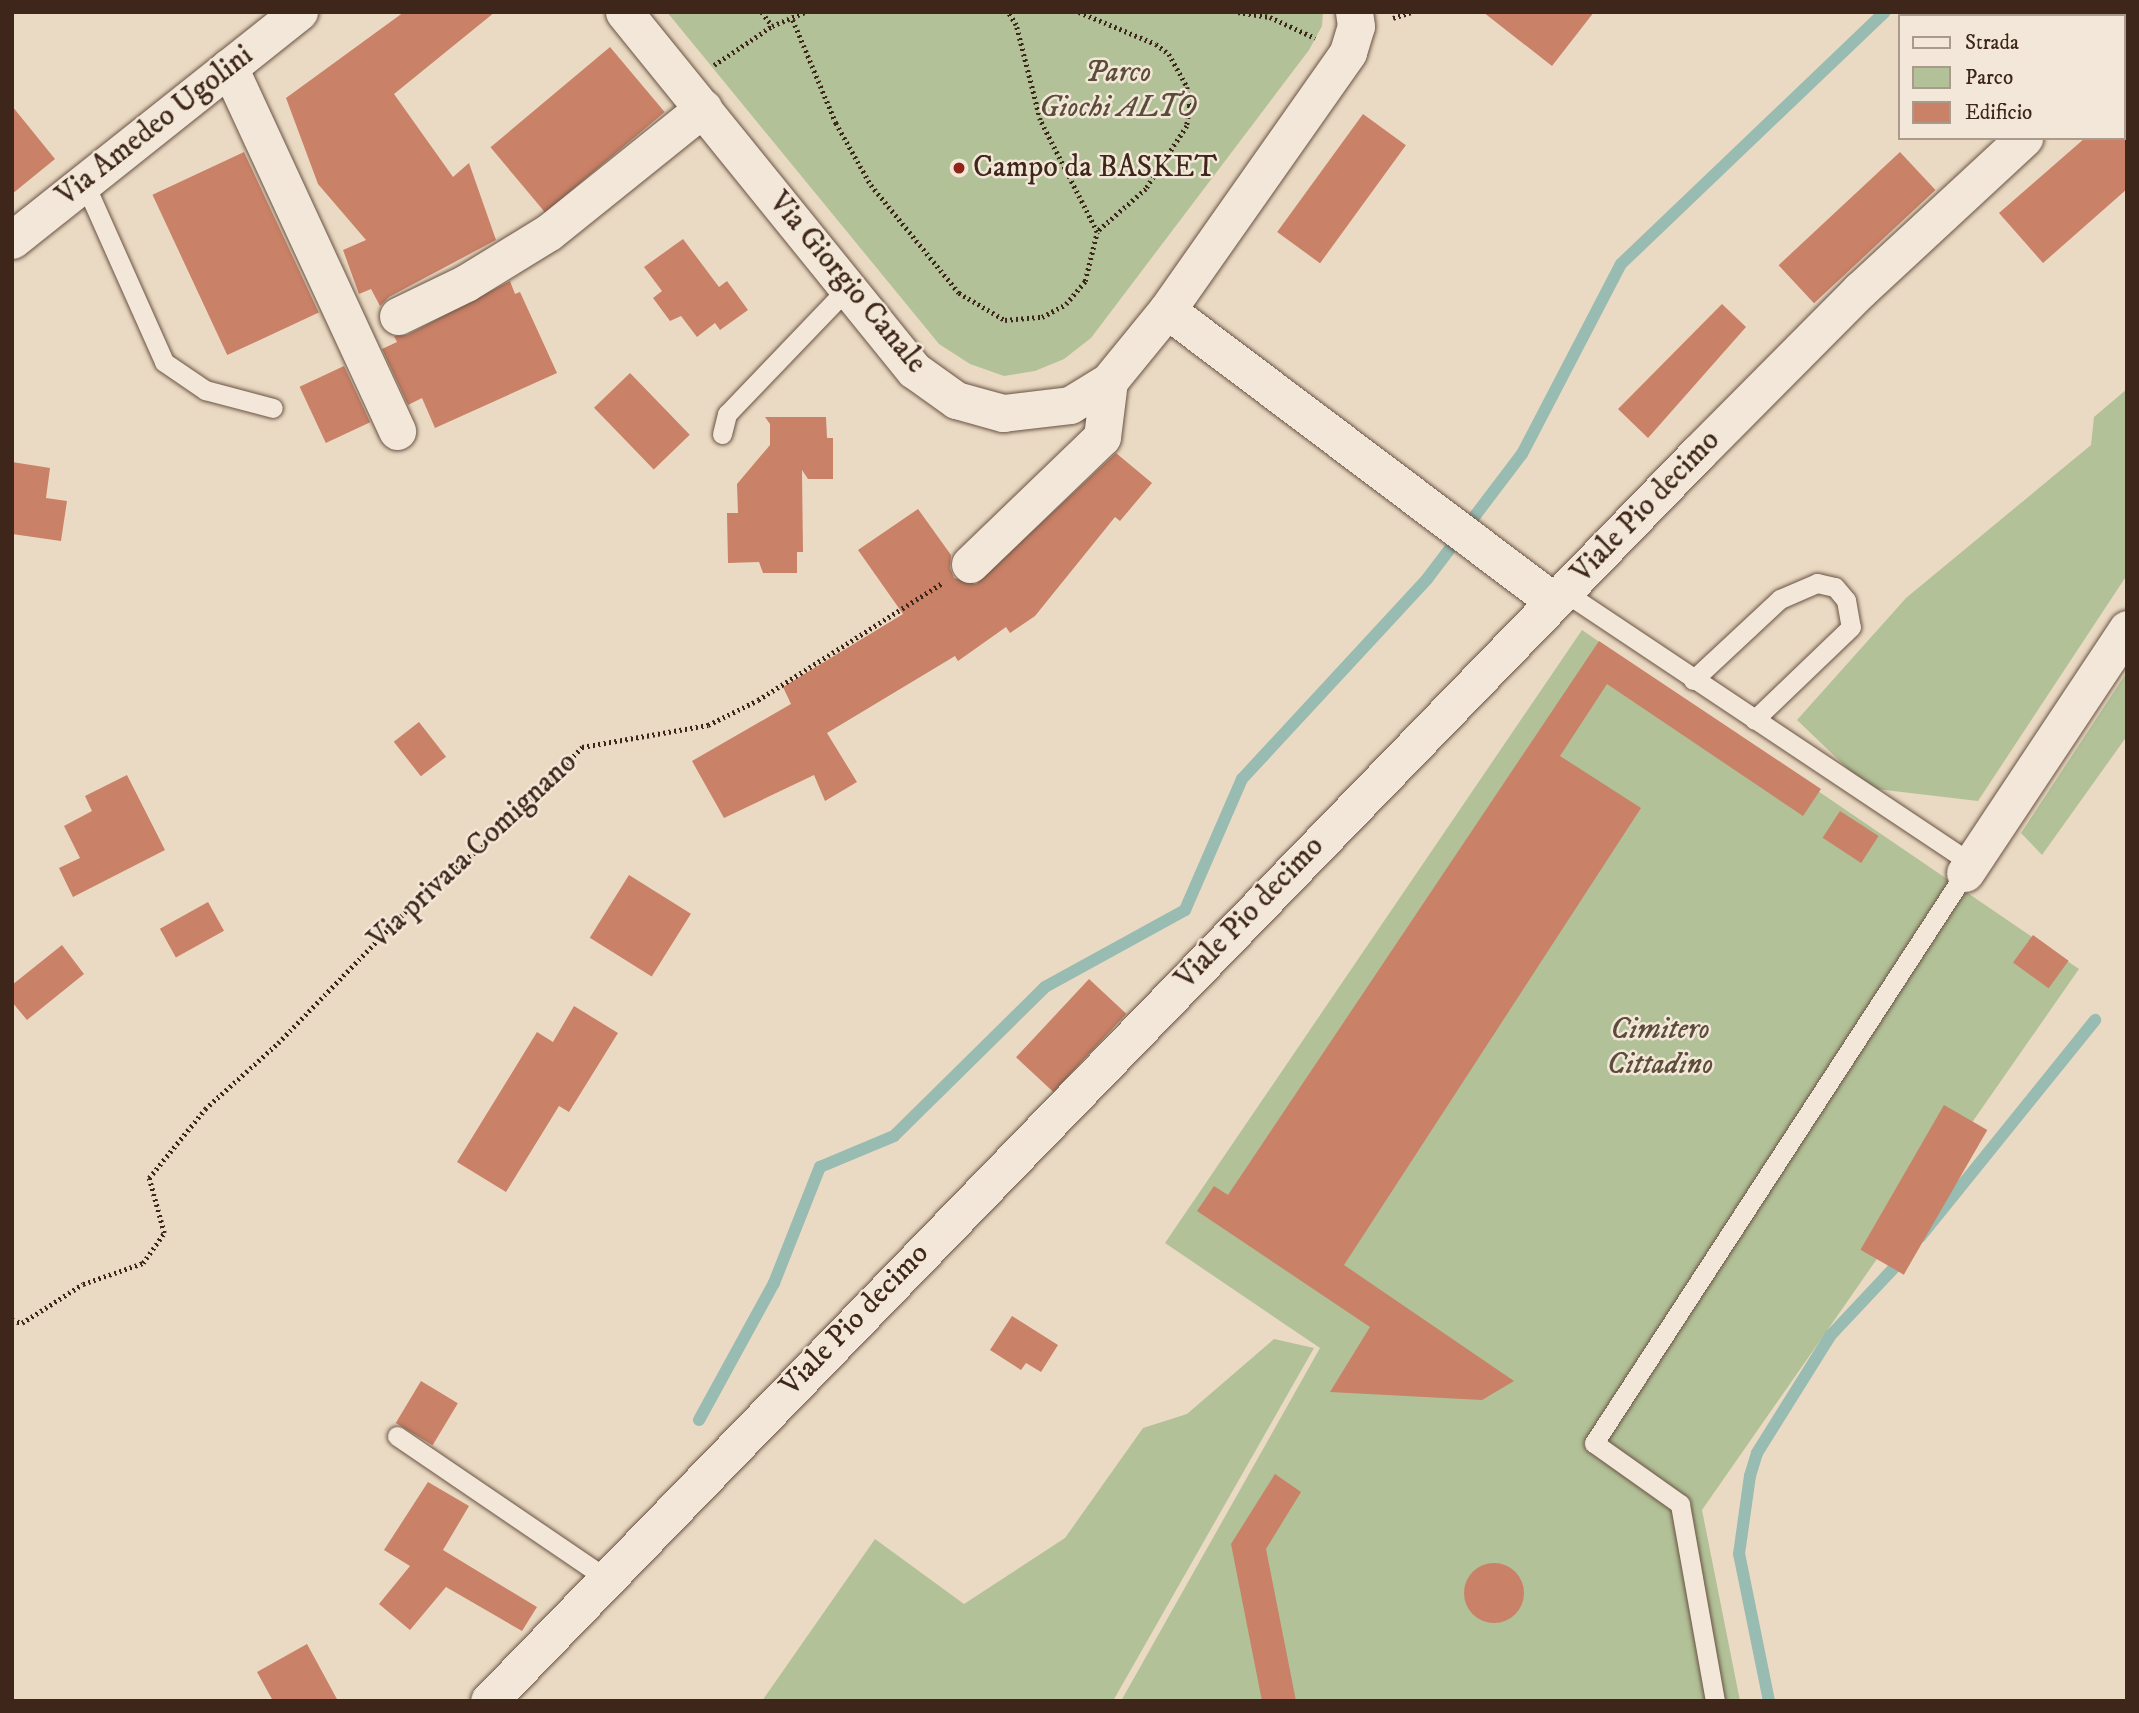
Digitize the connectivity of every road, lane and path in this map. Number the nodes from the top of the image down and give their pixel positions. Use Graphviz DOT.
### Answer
graph roads {
  1 [pos="624,12"];
  2 [pos="762,12"];
  3 [pos="805,12"];
  4 [pos="1008,12"];
  5 [pos="1079,12"];
  6 [pos="1238,12"];
  7 [pos="1354,12"];
  8 [pos="279,18"];
  9 [pos="793,20"];
  10 [pos="772,26"];
  11 [pos="1348,52"];
  12 [pos="229,67"];
  13 [pos="694,97"];
  14 [pos="2022,140"];
  15 [pos="83,182"];
  16 [pos="1097,232"];
  17 [pos="12,240"];
  18 [pos="848,288"];
  19 [pos="1167,310"];
  20 [pos="398,316"];
  21 [pos="1110,381"];
  22 [pos="273,408"];
  23 [pos="397,431"];
  24 [pos="722,434"];
  25 [pos="970,564"];
  26 [pos="1558,596"];
  27 [pos="2127,629"];
  28 [pos="1693,680"];
  29 [pos="1754,720"];
  30 [pos="1968,868"];
  31 [pos="12,1320"];
  32 [pos="397,1436"];
  33 [pos="606,1578"];
  34 [pos="489,1701"];
  35 [pos="1715,1701"];
  1 -- 13 [label="street, Via Giorgio Canale"];
  2 -- 10 [label="path"];
  3 -- 9 [label="path"];
  4 -- 16 [label="path"];
  5 -- 16 [label="path"];
  6 -- 11 [label="path"];
  7 -- 11 [label="street, Via Giorgio Canale"];
  8 -- 12 [label="street, Via Amedeo Ugolini"];
  9 -- 10 [label="path"];
  9 -- 16 [label="path"];
  10 -- 13 [label="path"];
  11 -- 19 [label="street, Via Giorgio Canale"];
  12 -- 15 [label="street, Via Amedeo Ugolini"];
  12 -- 23 [label="street"];
  13 -- 18 [label="street, Via Giorgio Canale"];
  13 -- 20 [label="street"];
  14 -- 26 [label="street, Viale Pio decimo"];
  15 -- 17 [label="street, Via Amedeo Ugolini"];
  15 -- 22 [label="lane"];
  18 -- 21 [label="street, Via Giorgio Canale"];
  18 -- 24 [label="lane"];
  19 -- 21 [label="street, Via Giorgio Canale"];
  19 -- 26 [label="street"];
  21 -- 25 [label="street"];
  25 -- 31 [label="path, Via privata Comignano"];
  26 -- 28 [label="lane"];
  26 -- 33 [label="street, Viale Pio decimo"];
  27 -- 30 [label="street"];
  28 -- 29 [label="lane"];
  28 -- 29 [label="lane"];
  29 -- 30 [label="lane"];
  30 -- 35 [label="lane"];
  32 -- 33 [label="lane"];
  33 -- 34 [label="street, Viale Pio decimo"];
}
